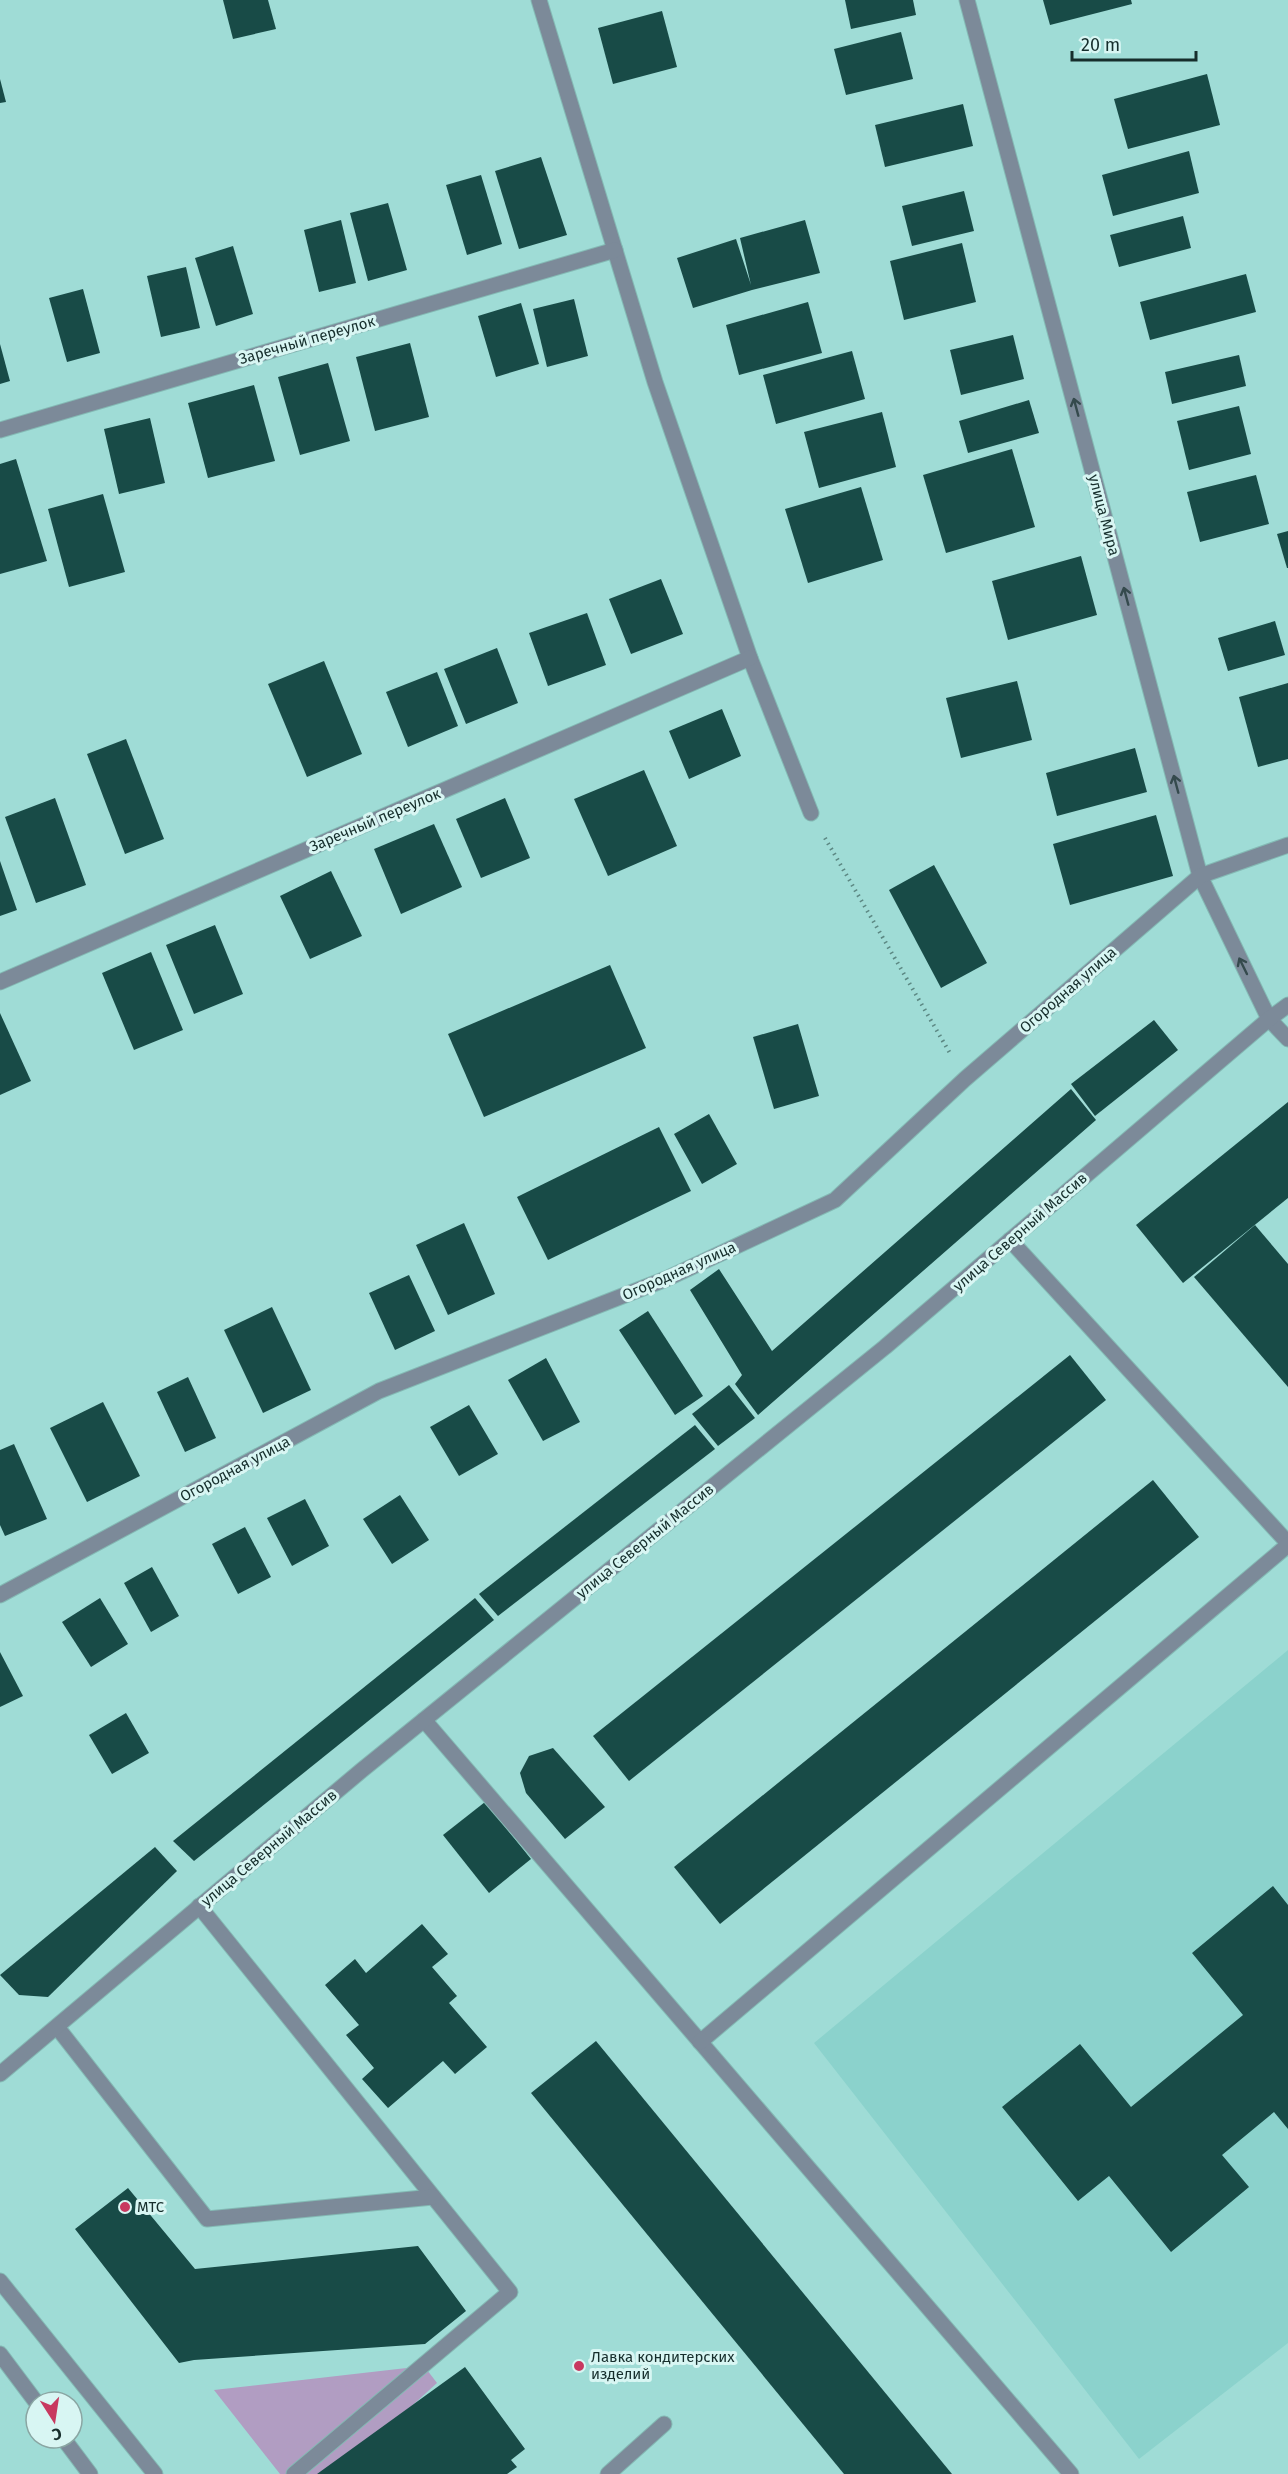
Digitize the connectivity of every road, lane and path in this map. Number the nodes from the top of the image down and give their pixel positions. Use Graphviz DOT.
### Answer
graph roads {
  1 [pos="539,0"];
  2 [pos="967,0"];
  3 [pos="615,250"];
  4 [pos="0,430"];
  5 [pos="750,658"];
  6 [pos="811,813"];
  7 [pos="1288,845"];
  8 [pos="1200,876"];
  9 [pos="0,982"];
  10 [pos="1288,1005"];
  11 [pos="1269,1019"];
  12 [pos="1288,1039"];
  13 [pos="964,1079"];
  14 [pos="1010,1240"];
  15 [pos="1288,1544"];
  16 [pos="0,1595"];
  17 [pos="424,1720"];
  18 [pos="199,1906"];
  19 [pos="57,2027"];
  20 [pos="700,2042"];
  21 [pos="0,2074"];
  22 [pos="433,2197"];
  23 [pos="0,2281"];
  24 [pos="0,2354"];
  25 [pos="27,2390"];
  26 [pos="664,2424"];
  27 [pos="72,2450"];
  28 [pos="90,2474"];
  29 [pos="155,2474"];
  30 [pos="294,2474"];
  31 [pos="608,2474"];
  32 [pos="1071,2474"];
  1 -- 3 [label="street"];
  8 -- 2 [label="street, улица Мира, one-way"];
  3 -- 4 [label="street, Заречный переулок"];
  3 -- 5 [label="street"];
  5 -- 6 [label="street"];
  5 -- 9 [label="street, Заречный переулок"];
  6 -- 13 [label="path"];
  7 -- 8 [label="street, Огородная улица"];
  11 -- 8 [label="street, улица Мира, one-way"];
  8 -- 13 [label="street, Огородная улица"];
  10 -- 11 [label="street, улица Северный Массив"];
  11 -- 12 [label="street, улица Мира"];
  11 -- 14 [label="street, улица Северный Массив"];
  13 -- 16 [label="street, Огородная улица"];
  14 -- 15 [label="street"];
  14 -- 17 [label="street, улица Северный Массив"];
  15 -- 20 [label="street"];
  17 -- 18 [label="street, улица Северный Массив"];
  17 -- 20 [label="street"];
  18 -- 19 [label="street, улица Северный Массив"];
  18 -- 22 [label="street"];
  19 -- 21 [label="street, улица Северный Массив"];
  19 -- 22 [label="street"];
  20 -- 32 [label="street"];
  22 -- 30 [label="street"];
  23 -- 29 [label="street"];
  24 -- 25 [label="street"];
  26 -- 31 [label="street"];
  27 -- 28 [label="street"];
}
